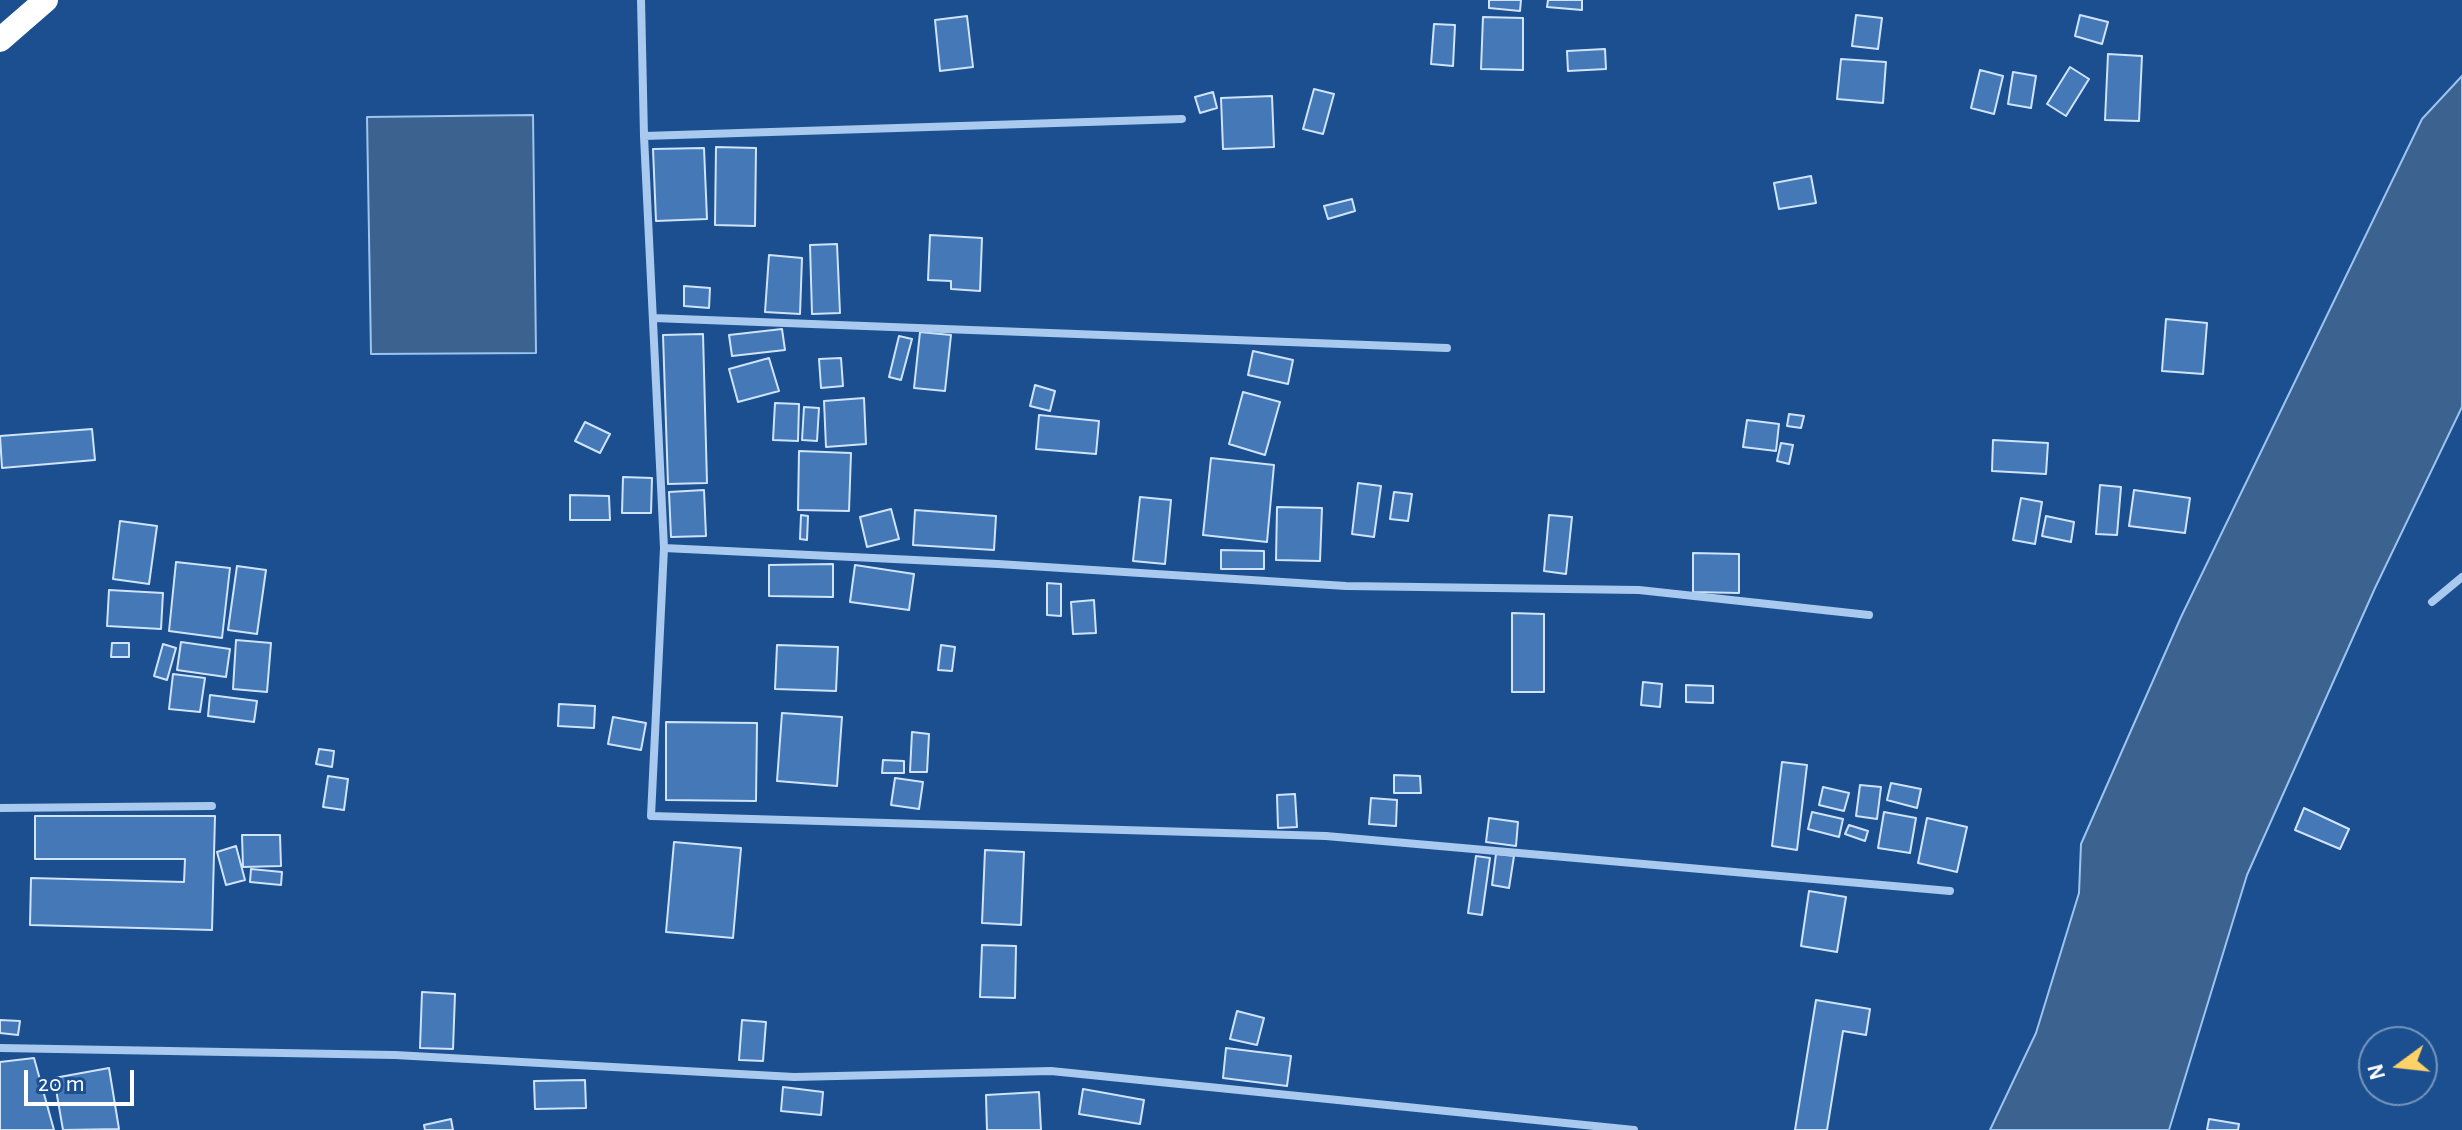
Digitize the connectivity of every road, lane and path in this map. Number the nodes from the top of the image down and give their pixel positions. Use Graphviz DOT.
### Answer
graph roads {
  1 [pos="46,0"];
  2 [pos="641,0"];
  3 [pos="0,40"];
  4 [pos="1182,119"];
  5 [pos="644,136"];
  6 [pos="653,318"];
  7 [pos="1447,348"];
  8 [pos="664,548"];
  9 [pos="2462,577"];
  10 [pos="2432,602"];
  11 [pos="1869,615"];
  12 [pos="212,806"];
  13 [pos="0,808"];
  14 [pos="1950,891"];
  15 [pos="0,1048"];
  16 [pos="1634,1130"];
  1 -- 3 [label="highway"];
  2 -- 5 [label="street"];
  4 -- 5 [label="street"];
  5 -- 6 [label="street"];
  6 -- 7 [label="street"];
  6 -- 8 [label="street"];
  8 -- 11 [label="street"];
  8 -- 14 [label="street"];
  9 -- 10 [label="street"];
  12 -- 13 [label="street"];
  15 -- 16 [label="street"];
}
